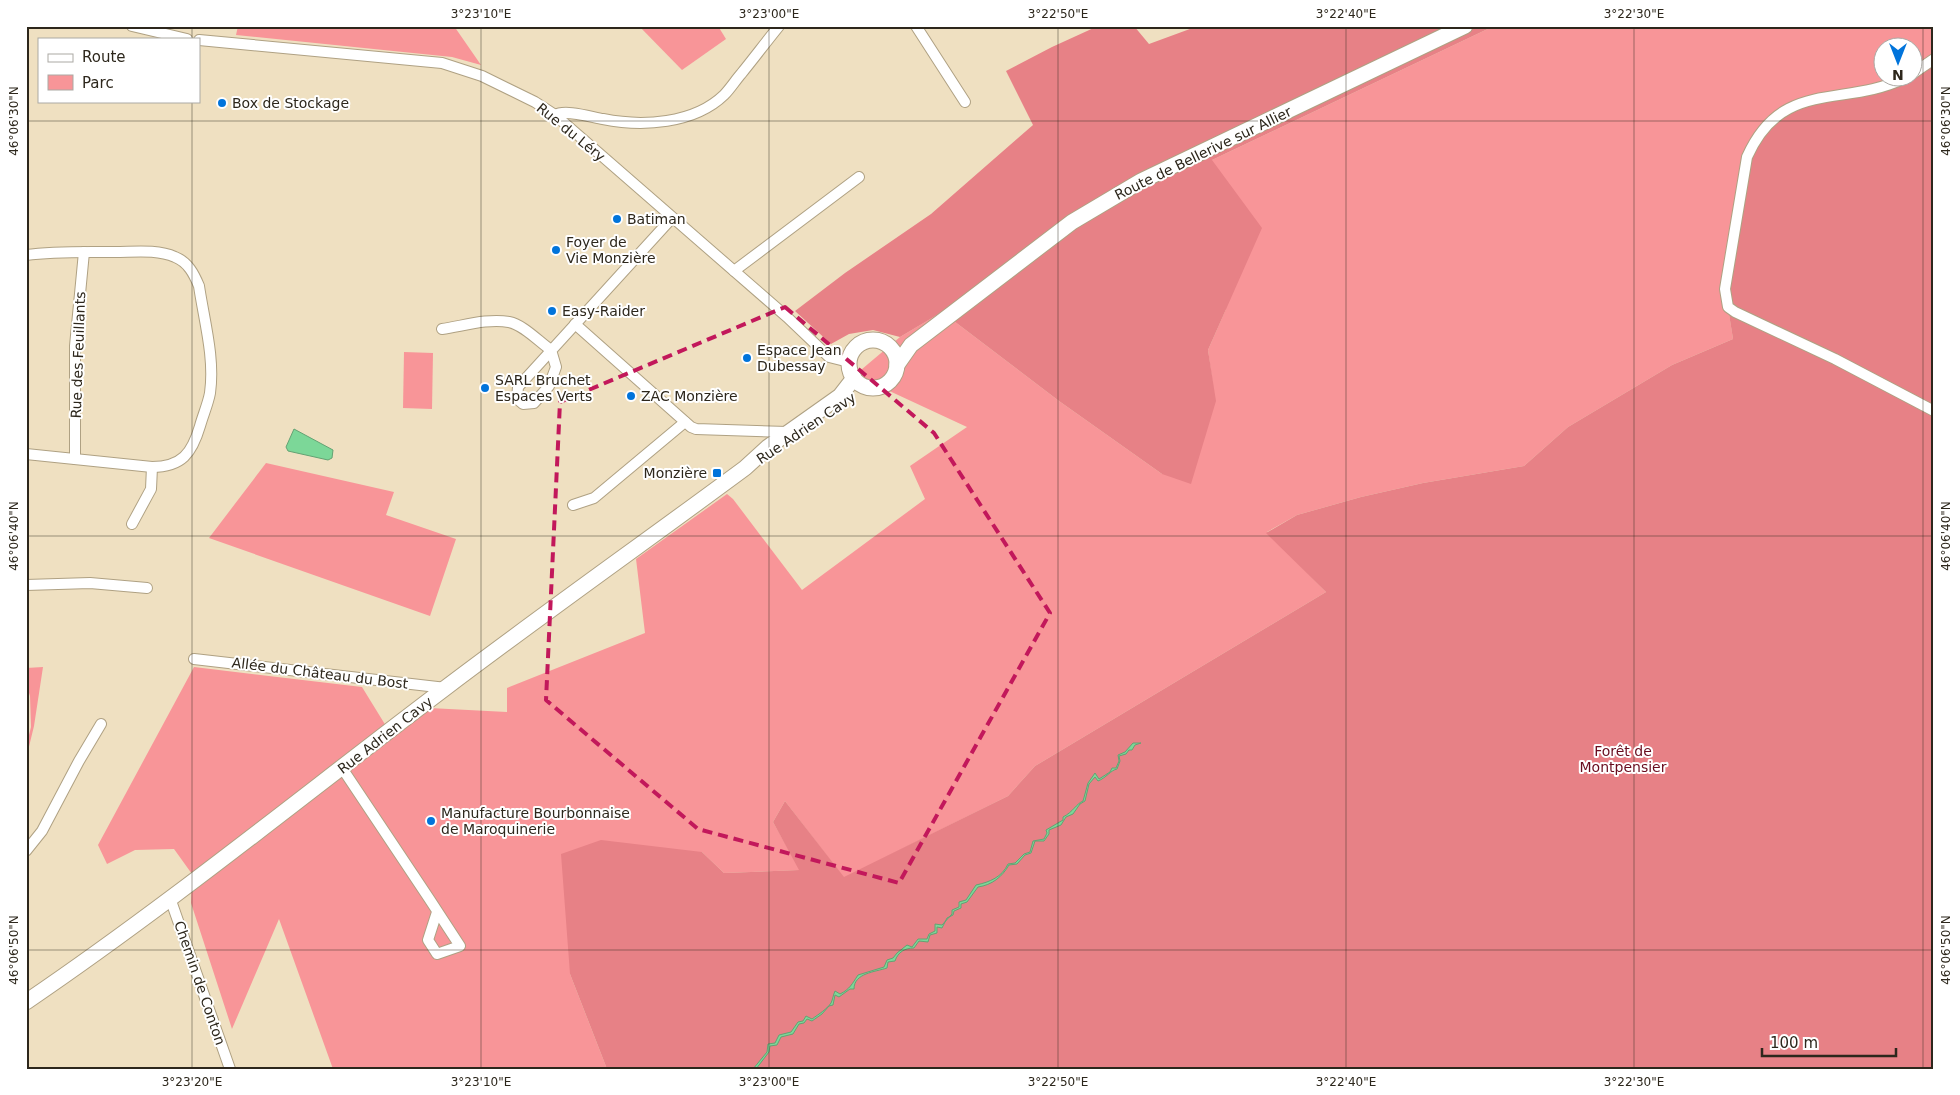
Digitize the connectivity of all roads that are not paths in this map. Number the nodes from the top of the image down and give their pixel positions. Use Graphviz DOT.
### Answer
graph roads {
  1 [pos="132,26"];
  2 [pos="779,26"];
  3 [pos="916,26"];
  4 [pos="1465,26"];
  5 [pos="183,38"];
  6 [pos="200,40"];
  7 [pos="1934,59"];
  8 [pos="1922,67"];
  9 [pos="1875,88"];
  10 [pos="965,102"];
  11 [pos="555,115"];
  12 [pos="859,177"];
  13 [pos="672,218"];
  14 [pos="84,252"];
  15 [pos="26,255"];
  16 [pos="734,272"];
  17 [pos="575,324"];
  18 [pos="442,329"];
  19 [pos="911,345"];
  20 [pos="892,348"];
  21 [pos="551,350"];
  22 [pos="849,362"];
  23 [pos="897,365"];
  24 [pos="854,378"];
  25 [pos="867,387"];
  26 [pos="1934,411"];
  27 [pos="685,422"];
  28 [pos="760,432"];
  29 [pos="788,432"];
  30 [pos="768,448"];
  31 [pos="26,454"];
  32 [pos="74,459"];
  33 [pos="152,467"];
  34 [pos="745,468"];
  35 [pos="573,505"];
  36 [pos="132,524"];
  37 [pos="26,585"];
  38 [pos="147,588"];
  39 [pos="194,658"];
  40 [pos="446,688"];
  41 [pos="101,724"];
  42 [pos="342,768"];
  43 [pos="26,851"];
  44 [pos="170,898"];
  45 [pos="437,912"];
  46 [pos="26,1002"];
  47 [pos="230,1069"];
  1 -- 5 [label="street"];
  2 -- 11 [label="street"];
  3 -- 10 [label="street"];
  4 -- 19 [label="main road, Route de Bellerive sur Allier"];
  6 -- 11 [label="street, Rue du Léry"];
  7 -- 8 [label="street"];
  9 -- 26 [label="street"];
  11 -- 13 [label="street, Rue du Léry"];
  12 -- 16 [label="street"];
  13 -- 16 [label="street, Rue du Léry"];
  13 -- 17 [label="street"];
  14 -- 15 [label="street"];
  14 -- 32 [label="street, Rue des Feuillants"];
  14 -- 33 [label="street"];
  16 -- 22 [label="street, Rue du Léry"];
  17 -- 21 [label="street"];
  17 -- 27 [label="street"];
  18 -- 21 [label="street"];
  19 -- 20 [label="main road, Route de Bellerive sur Allier"];
  19 -- 23 [label="main road, Route de Bellerive sur Allier"];
  20 -- 22 [label="main road"];
  20 -- 23 [label="main road"];
  21 -- 21 [label="street"];
  22 -- 24 [label="main road"];
  23 -- 25 [label="main road"];
  24 -- 25 [label="main road"];
  24 -- 29 [label="main road, Rue Adrien Cavy"];
  25 -- 34 [label="main road, Rue Adrien Cavy"];
  27 -- 28 [label="street"];
  27 -- 35 [label="street"];
  28 -- 29 [label="street"];
  28 -- 30 [label="street"];
  29 -- 30 [label="main road, Rue Adrien Cavy"];
  30 -- 34 [label="main road, Rue Adrien Cavy"];
  31 -- 32 [label="street"];
  32 -- 33 [label="street"];
  33 -- 36 [label="street"];
  34 -- 40 [label="main road, Rue Adrien Cavy"];
  37 -- 38 [label="street"];
  39 -- 40 [label="street, Allée du Château du Bost"];
  40 -- 42 [label="main road, Rue Adrien Cavy"];
  41 -- 43 [label="street"];
  42 -- 44 [label="main road, Rue Adrien Cavy"];
  42 -- 45 [label="street"];
  44 -- 46 [label="main road, Rue Adrien Cavy"];
  44 -- 47 [label="street, Chemin de Conton"];
}
